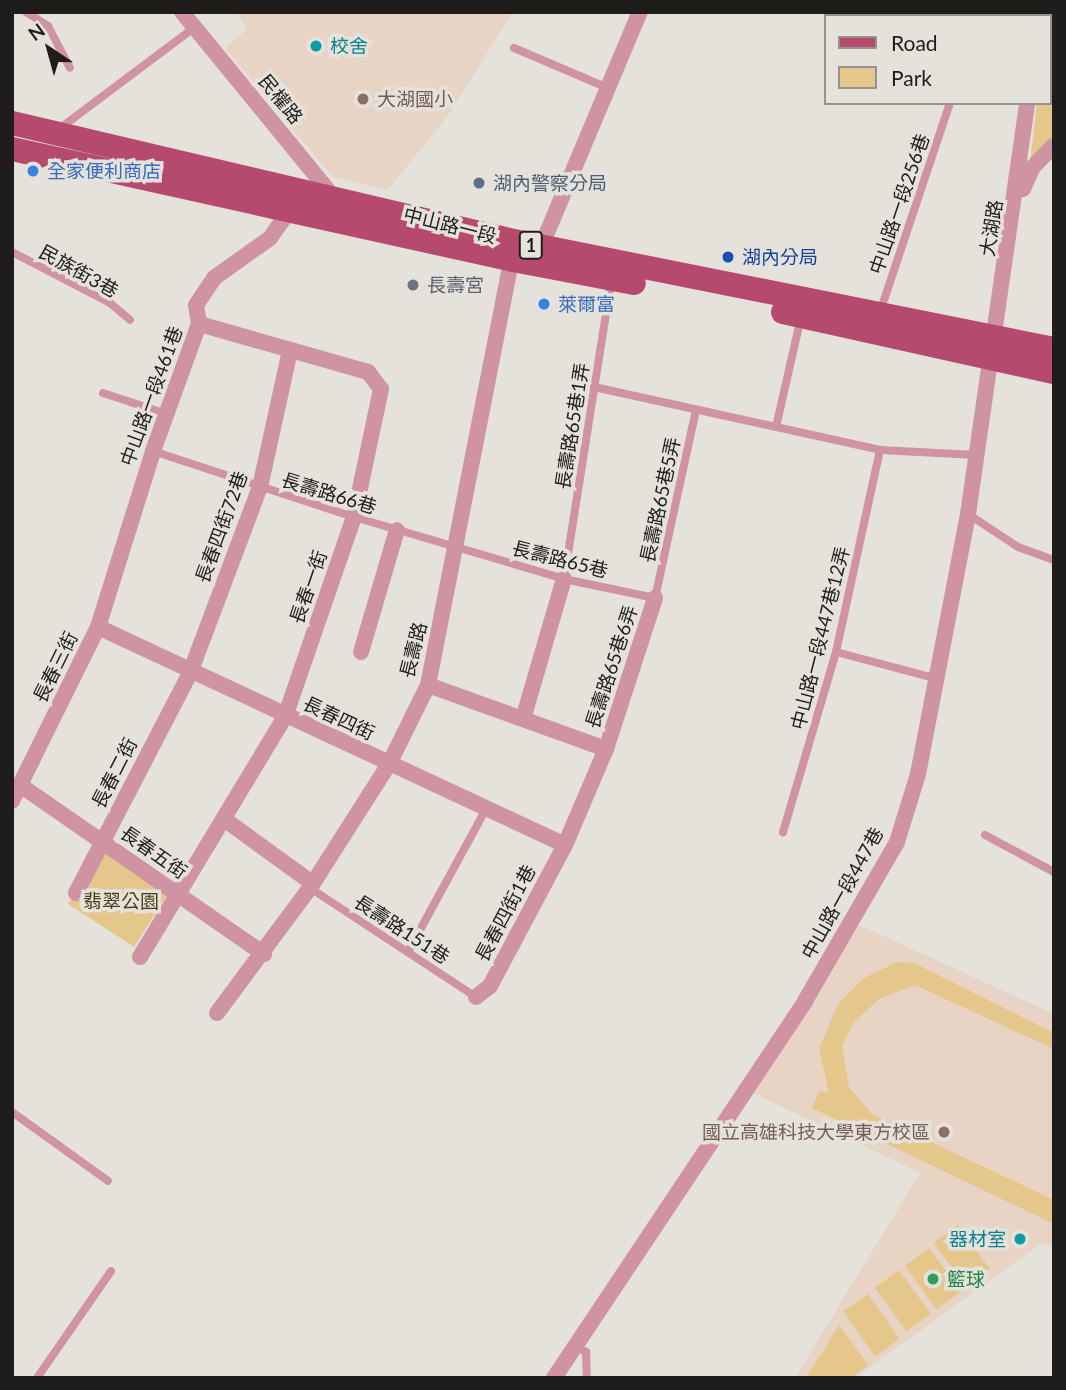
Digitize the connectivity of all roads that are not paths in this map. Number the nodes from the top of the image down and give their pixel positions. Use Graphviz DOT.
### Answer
graph roads {
  1 [pos="26,12"];
  2 [pos="182,12"];
  3 [pos="640,12"];
  4 [pos="195,27"];
  5 [pos="514,48"];
  6 [pos="70,68"];
  7 [pos="608,88"];
  8 [pos="949,105"];
  9 [pos="1027,105"];
  10 [pos="12,123"];
  11 [pos="54,133"];
  12 [pos="1054,145"];
  13 [pos="12,149"];
  14 [pos="331,207"];
  15 [pos="1016,208"];
  16 [pos="288,212"];
  17 [pos="541,247"];
  18 [pos="513,251"];
  19 [pos="12,252"];
  20 [pos="611,278"];
  21 [pos="879,314"];
  22 [pos="801,316"];
  23 [pos="130,320"];
  24 [pos="199,324"];
  25 [pos="995,348"];
  26 [pos="1054,349"];
  27 [pos="289,350"];
  28 [pos="1054,372"];
  29 [pos="594,387"];
  30 [pos="103,393"];
  31 [pos="696,410"];
  32 [pos="169,415"];
  33 [pos="776,427"];
  34 [pos="880,450"];
  35 [pos="153,451"];
  36 [pos="977,455"];
  37 [pos="260,487"];
  38 [pos="968,513"];
  39 [pos="354,517"];
  40 [pos="397,530"];
  41 [pos="458,548"];
  42 [pos="1054,560"];
  43 [pos="564,579"];
  44 [pos="655,598"];
  45 [pos="97,627"];
  46 [pos="361,652"];
  47 [pos="836,652"];
  48 [pos="190,673"];
  49 [pos="938,679"];
  50 [pos="428,685"];
  51 [pos="285,717"];
  52 [pos="523,719"];
  53 [pos="606,749"];
  54 [pos="389,764"];
  55 [pos="20,785"];
  56 [pos="12,801"];
  57 [pos="486,808"];
  58 [pos="224,819"];
  59 [pos="783,832"];
  60 [pos="985,835"];
  61 [pos="102,842"];
  62 [pos="565,845"];
  63 [pos="1054,872"];
  64 [pos="311,886"];
  65 [pos="76,893"];
  66 [pos="178,894"];
  67 [pos="408,952"];
  68 [pos="264,954"];
  69 [pos="140,957"];
  70 [pos="476,997"];
  71 [pos="216,1013"];
  72 [pos="12,1112"];
  73 [pos="108,1181"];
  74 [pos="111,1271"];
  75 [pos="575,1346"];
  76 [pos="37,1378"];
  77 [pos="554,1378"];
  78 [pos="587,1378"];
  1 -- 6 [label="lane"];
  2 -- 4 [label="street, 民權路"];
  3 -- 7 [label="street"];
  4 -- 11 [label="lane"];
  4 -- 14 [label="street, 民權路"];
  5 -- 7 [label="lane"];
  7 -- 17 [label="street"];
  8 -- 21 [label="lane, 中山路一段256巷"];
  9 -- 15 [label="street, 大湖路"];
  10 -- 11 [label="main road, 中山路一段 / 1"];
  11 -- 14 [label="main road, 中山路一段 / 1"];
  12 -- 15 [label="street"];
  13 -- 16 [label="main road, 中山路一段 / 1"];
  14 -- 16 [label="main road, 中山路一段 / 1"];
  14 -- 18 [label="main road, 中山路一段 / 1"];
  15 -- 25 [label="street, 大湖路"];
  16 -- 24 [label="street, 中山路一段461巷"];
  17 -- 18 [label="main road, 中山路一段 / 1"];
  17 -- 21 [label="main road, 中山路一段 / 1"];
  18 -- 20 [label="main road, 中山路一段 / 1"];
  18 -- 41 [label="street, 長壽路"];
  19 -- 23 [label="lane, 民族街3巷"];
  20 -- 22 [label="main road, 中山路一段 / 1"];
  20 -- 29 [label="lane, 長壽路65巷1弄"];
  21 -- 25 [label="main road, 中山路一段 / 1"];
  22 -- 25 [label="main road, 中山路一段 / 1"];
  22 -- 33 [label="lane"];
  24 -- 27 [label="street, 長春一街"];
  24 -- 32 [label="street, 中山路一段461巷"];
  25 -- 26 [label="main road, 中山路一段 / 1"];
  25 -- 28 [label="main road, 中山路一段 / 1"];
  25 -- 36 [label="street, 中山路一段447巷"];
  27 -- 37 [label="street, 長春四街72巷"];
  27 -- 39 [label="street, 長春一街"];
  29 -- 31 [label="lane"];
  29 -- 43 [label="lane, 長壽路65巷1弄"];
  30 -- 32 [label="lane"];
  31 -- 33 [label="lane"];
  31 -- 44 [label="lane, 長壽路65巷5弄"];
  32 -- 35 [label="street, 中山路一段461巷"];
  33 -- 34 [label="lane"];
  34 -- 36 [label="lane"];
  34 -- 47 [label="lane, 中山路一段447巷12弄"];
  35 -- 37 [label="lane, 長壽路66巷"];
  35 -- 45 [label="street, 中山路一段461巷"];
  36 -- 38 [label="street, 中山路一段447巷"];
  37 -- 39 [label="lane, 長壽路66巷"];
  37 -- 48 [label="street, 長春四街72巷"];
  38 -- 42 [label="lane"];
  38 -- 49 [label="street, 中山路一段447巷"];
  39 -- 40 [label="lane, 長壽路66巷"];
  39 -- 51 [label="street, 長春一街"];
  40 -- 41 [label="lane, 長壽路66巷"];
  40 -- 46 [label="street"];
  41 -- 43 [label="lane, 長壽路65巷"];
  41 -- 50 [label="street, 長壽路"];
  43 -- 44 [label="lane, 長壽路65巷"];
  43 -- 52 [label="street"];
  44 -- 53 [label="street, 長壽路65巷6弄"];
  45 -- 48 [label="street, 長春四街"];
  45 -- 55 [label="street, 長春三街"];
  47 -- 49 [label="lane"];
  47 -- 59 [label="lane, 中山路一段447巷12弄"];
  48 -- 51 [label="street, 長春四街"];
  48 -- 61 [label="street, 長春二街"];
  49 -- 75 [label="street, 中山路一段447巷"];
  50 -- 52 [label="street"];
  50 -- 54 [label="street, 長壽路"];
  51 -- 54 [label="street, 長春四街"];
  51 -- 58 [label="street, 長春一街"];
  52 -- 53 [label="street"];
  53 -- 62 [label="street, 長壽路65巷6弄"];
  54 -- 57 [label="street, 長春四街"];
  54 -- 64 [label="street, 長壽路"];
  55 -- 56 [label="street, 長春三街"];
  55 -- 61 [label="street, 長春五街"];
  57 -- 62 [label="street, 長春四街"];
  57 -- 67 [label="lane"];
  58 -- 64 [label="street"];
  58 -- 66 [label="street, 長春一街"];
  60 -- 63 [label="lane"];
  61 -- 65 [label="street, 長春二街"];
  61 -- 66 [label="street, 長春五街"];
  62 -- 70 [label="street, 長春四街1巷"];
  64 -- 67 [label="lane, 長壽路151巷"];
  64 -- 68 [label="street, 長壽路"];
  66 -- 68 [label="street, 長春五街"];
  66 -- 69 [label="street, 長春一街"];
  67 -- 70 [label="lane, 長壽路151巷"];
  68 -- 71 [label="street, 長壽路"];
  72 -- 73 [label="lane"];
  74 -- 76 [label="lane"];
  75 -- 77 [label="street, 中山路一段447巷"];
  75 -- 78 [label="lane"];
}
